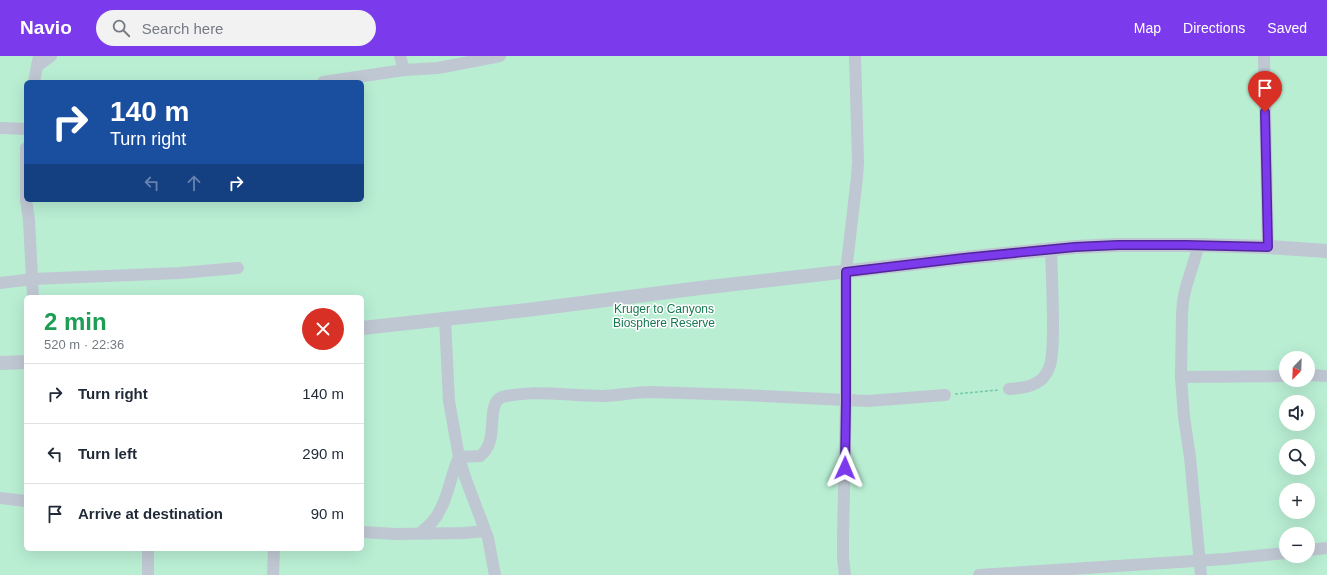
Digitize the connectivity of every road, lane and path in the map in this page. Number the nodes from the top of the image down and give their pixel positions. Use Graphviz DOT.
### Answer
graph roads {
  1 [pos="51,56"];
  2 [pos="400,56"];
  3 [pos="500,56"];
  4 [pos="855,56"];
  5 [pos="1264,56"];
  6 [pos="38,61"];
  7 [pos="404,70"];
  8 [pos="34,80"];
  9 [pos="336,80"];
  10 [pos="0,128"];
  11 [pos="24,129"];
  12 [pos="26,202"];
  13 [pos="1199,245"];
  14 [pos="1268,247"];
  15 [pos="1051,250"];
  16 [pos="1327,251"];
  17 [pos="238,268"];
  18 [pos="846,272"];
  19 [pos="33,279"];
  20 [pos="0,282"];
  21 [pos="33,295"];
  22 [pos="445,319"];
  23 [pos="364,328"];
  24 [pos="24,362"];
  25 [pos="0,363"];
  26 [pos="1279,376"];
  27 [pos="1315,376"];
  28 [pos="1327,376"];
  29 [pos="1181,377"];
  30 [pos="1009,390"];
  31 [pos="945,395"];
  32 [pos="846,400"];
  33 [pos="459,457"];
  34 [pos="0,498"];
  35 [pos="24,501"];
  36 [pos="485,531"];
  37 [pos="364,532"];
  38 [pos="420,533"];
  39 [pos="1327,548"];
  40 [pos="1315,549"];
  41 [pos="148,551"];
  42 [pos="274,551"];
  43 [pos="1279,554"];
  44 [pos="1200,560"];
  45 [pos="148,575"];
  46 [pos="273,575"];
  47 [pos="495,575"];
  48 [pos="845,575"];
  49 [pos="979,575"];
  50 [pos="1201,575"];
  1 -- 6 [label="street"];
  2 -- 7 [label="street"];
  3 -- 7 [label="street"];
  4 -- 18 [label="street"];
  5 -- 14 [label="street"];
  6 -- 8 [label="street"];
  7 -- 9 [label="street"];
  10 -- 11 [label="street"];
  12 -- 19 [label="street"];
  13 -- 14 [label="street"];
  13 -- 15 [label="street"];
  13 -- 29 [label="street"];
  14 -- 16 [label="street"];
  15 -- 18 [label="street"];
  15 -- 30 [label="street"];
  17 -- 19 [label="street"];
  18 -- 22 [label="street"];
  18 -- 32 [label="street"];
  19 -- 20 [label="street"];
  19 -- 21 [label="street"];
  22 -- 23 [label="street"];
  22 -- 33 [label="street"];
  24 -- 25 [label="street"];
  26 -- 29 [label="street"];
  27 -- 28 [label="street"];
  29 -- 44 [label="street"];
  30 -- 31 [label="path"];
  31 -- 32 [label="street"];
  32 -- 33 [label="street"];
  32 -- 48 [label="street"];
  33 -- 36 [label="street"];
  33 -- 38 [label="street"];
  34 -- 35 [label="street"];
  36 -- 38 [label="street"];
  36 -- 47 [label="street"];
  37 -- 38 [label="street"];
  39 -- 40 [label="street"];
  41 -- 45 [label="street"];
  42 -- 46 [label="street"];
  43 -- 44 [label="street"];
  44 -- 49 [label="street"];
  44 -- 50 [label="street"];
}
